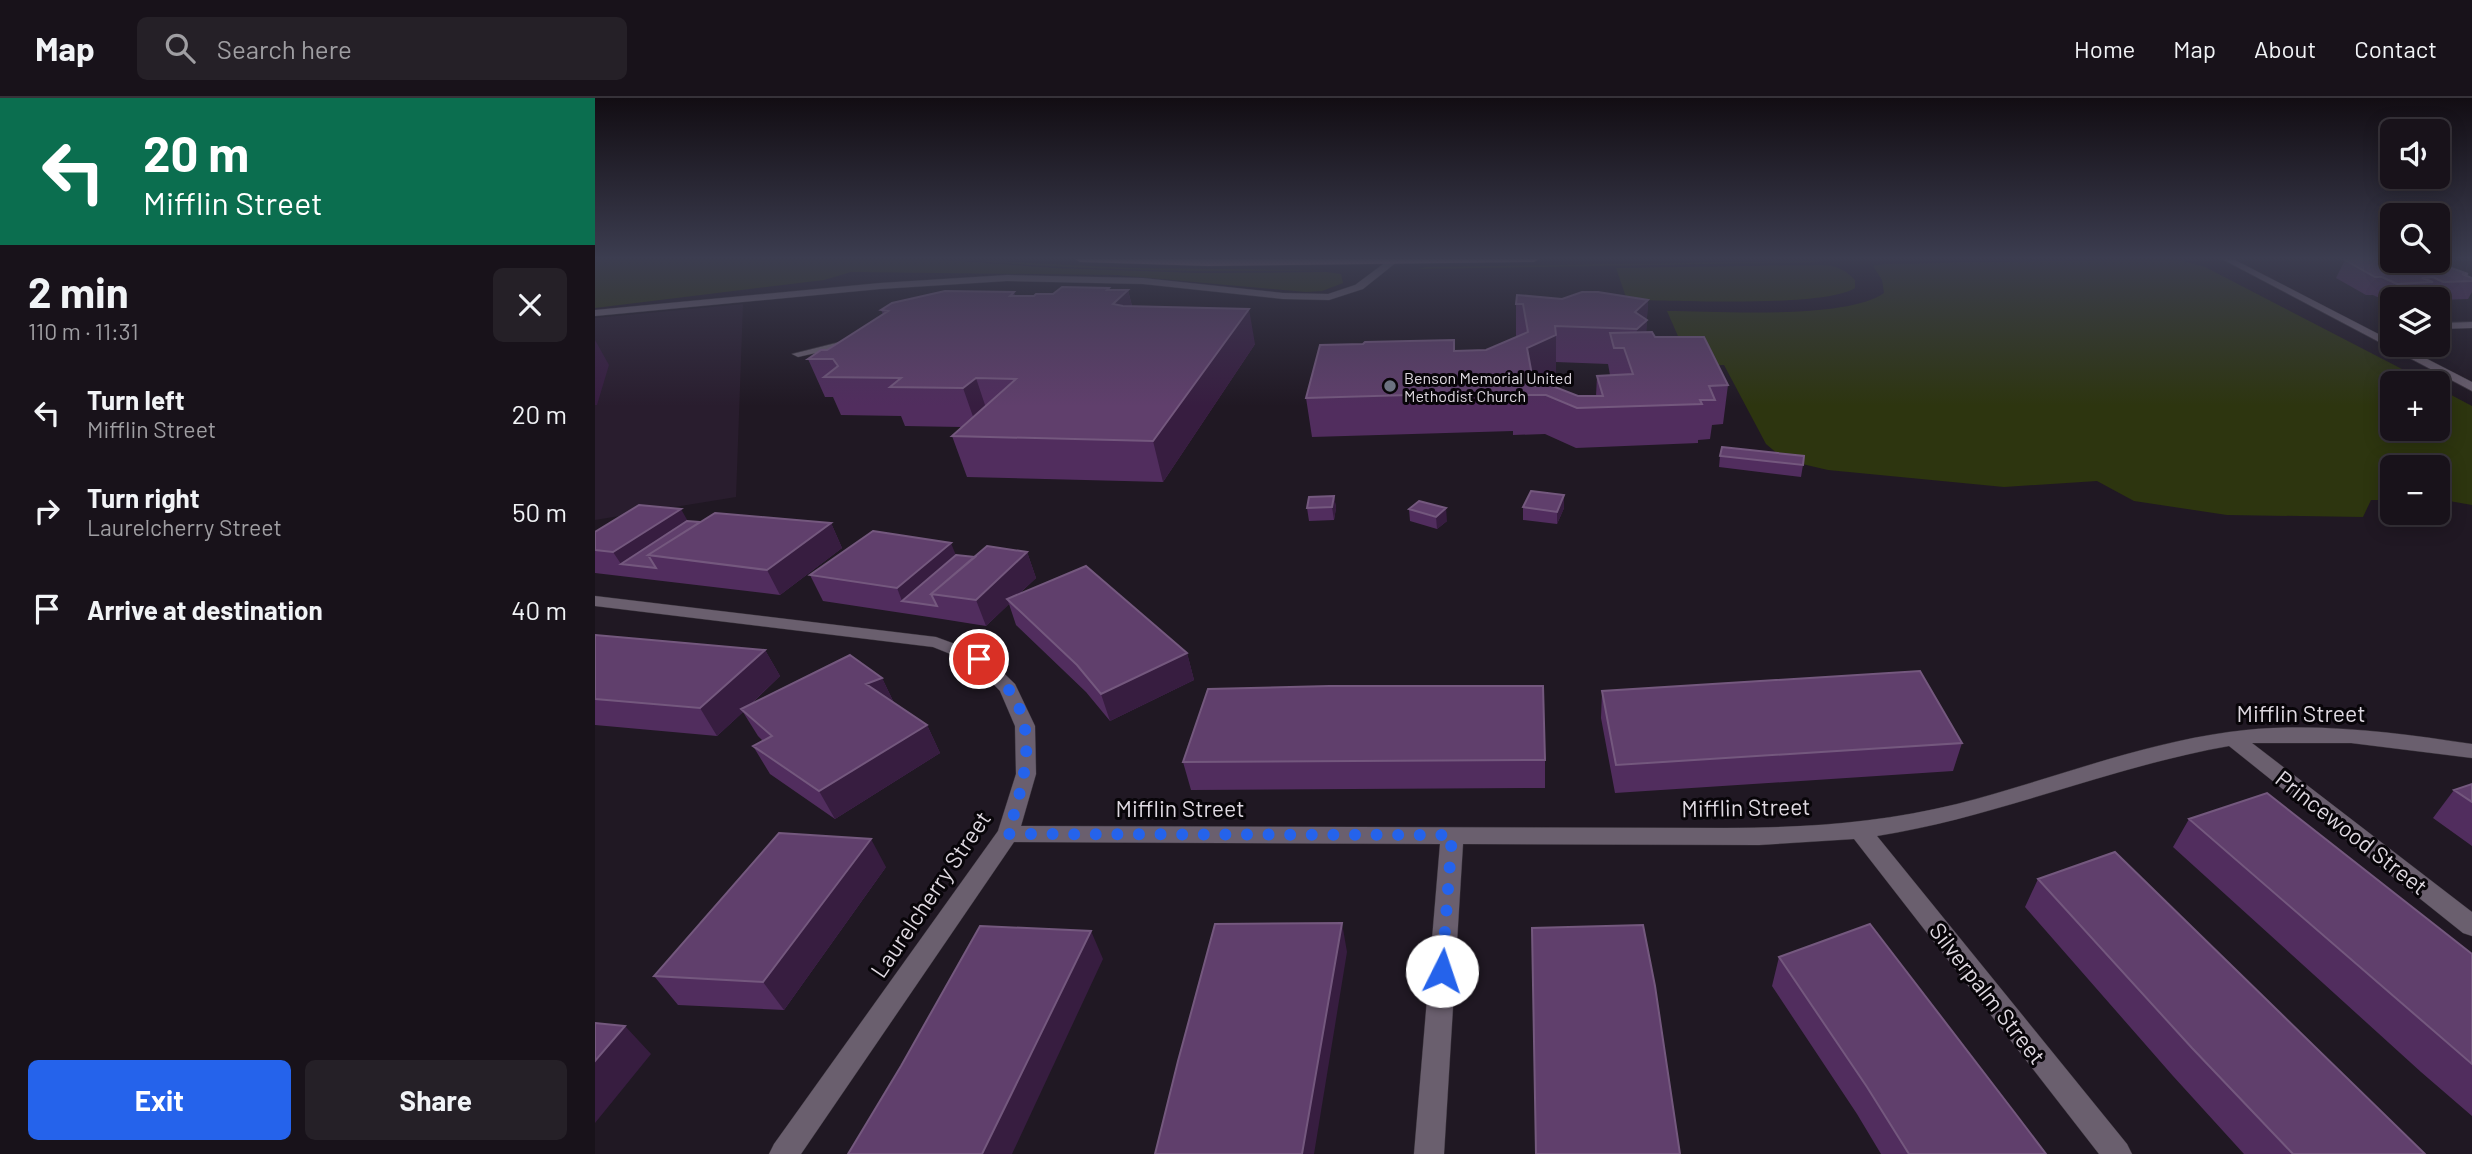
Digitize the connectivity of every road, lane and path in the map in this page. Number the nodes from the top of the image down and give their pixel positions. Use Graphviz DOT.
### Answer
graph roads {
  1 [pos="645,308"];
  2 [pos="2323,308"];
  3 [pos="595,313"];
  4 [pos="2472,325"];
  5 [pos="2450,326"];
  6 [pos="2361,328"];
  7 [pos="2380,328"];
  8 [pos="864,339"];
  9 [pos="798,354"];
  10 [pos="2472,387"];
  11 [pos="595,601"];
  12 [pos="2232,738"];
  13 [pos="2472,751"];
  14 [pos="1860,831"];
  15 [pos="1008,834"];
  16 [pos="1452,835"];
  17 [pos="2472,926"];
  18 [pos="784,1154"];
  19 [pos="1429,1154"];
  20 [pos="2117,1154"];
  1 -- 3 [label="street"];
  2 -- 6 [label="street"];
  4 -- 5 [label="street"];
  6 -- 7 [label="street"];
  6 -- 10 [label="street"];
  8 -- 9 [label="street"];
  11 -- 15 [label="street, Laurelcherry Street"];
  12 -- 13 [label="street, Mifflin Street"];
  12 -- 14 [label="street, Mifflin Street"];
  12 -- 17 [label="street, Princewood Street"];
  14 -- 16 [label="street, Mifflin Street"];
  14 -- 20 [label="street, Silverpalm Street"];
  15 -- 16 [label="street, Mifflin Street"];
  15 -- 18 [label="street, Laurelcherry Street"];
  16 -- 19 [label="street"];
}
